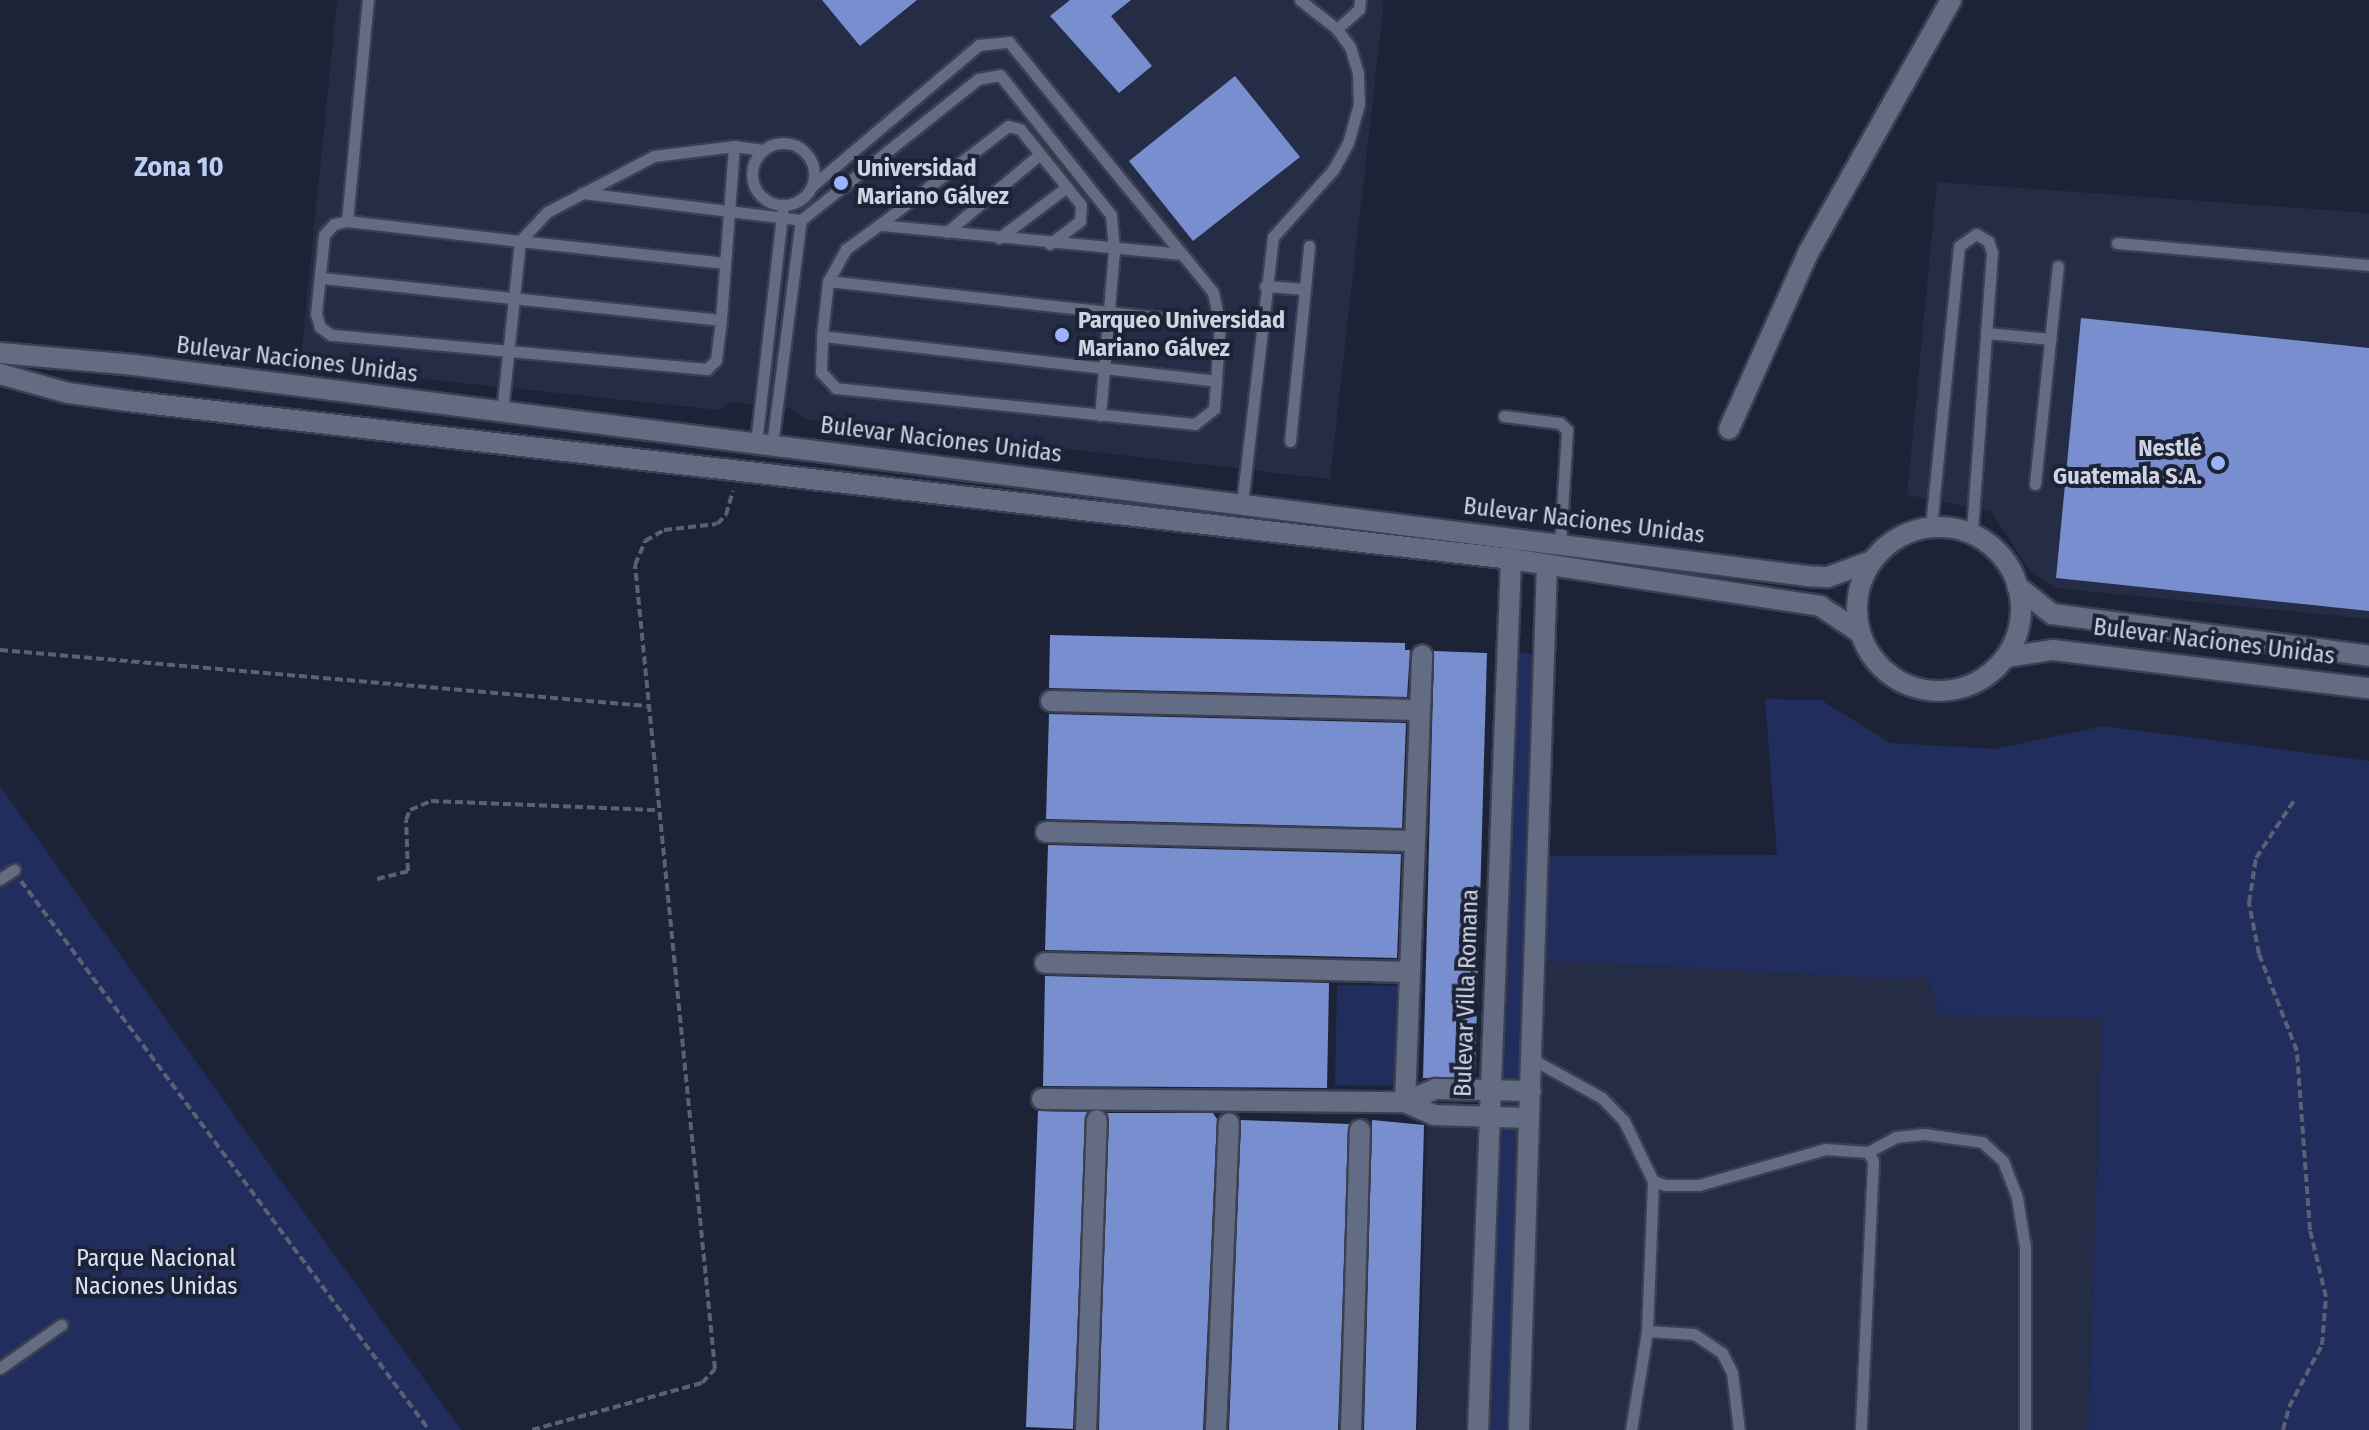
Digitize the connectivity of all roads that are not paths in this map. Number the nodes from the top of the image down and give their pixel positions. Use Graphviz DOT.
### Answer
graph roads {
  1 [pos="368,0"];
  2 [pos="1300,0"];
  3 [pos="1360,0"];
  4 [pos="1951,0"];
  5 [pos="1337,29"];
  6 [pos="734,146"];
  7 [pos="763,150"];
  8 [pos="1040,154"];
  9 [pos="812,186"];
  10 [pos="1067,187"];
  11 [pos="582,193"];
  12 [pos="783,205"];
  13 [pos="729,213"];
  14 [pos="782,220"];
  15 [pos="801,220"];
  16 [pos="347,221"];
  17 [pos="879,225"];
  18 [pos="947,232"];
  19 [pos="999,238"];
  20 [pos="520,241"];
  21 [pos="2117,243"];
  22 [pos="1050,244"];
  23 [pos="1309,246"];
  24 [pos="1114,250"];
  25 [pos="1182,254"];
  26 [pos="725,263"];
  27 [pos="2369,265"];
  28 [pos="2058,266"];
  29 [pos="322,278"];
  30 [pos="828,281"];
  31 [pos="1265,286"];
  32 [pos="1305,289"];
  33 [pos="514,295"];
  34 [pos="1110,314"];
  35 [pos="721,320"];
  36 [pos="1220,324"];
  37 [pos="1986,333"];
  38 [pos="822,336"];
  39 [pos="2051,339"];
  40 [pos="508,351"];
  41 [pos="0,353"];
  42 [pos="79,360"];
  43 [pos="134,365"];
  44 [pos="1105,371"];
  45 [pos="6,379"];
  46 [pos="1216,381"];
  47 [pos="127,401"];
  48 [pos="502,412"];
  49 [pos="1100,415"];
  50 [pos="1504,416"];
  51 [pos="1729,429"];
  52 [pos="1290,441"];
  53 [pos="764,444"];
  54 [pos="2035,484"];
  55 [pos="1242,504"];
  56 [pos="1931,527"];
  57 [pos="1972,534"];
  58 [pos="1560,544"];
  59 [pos="1511,559"];
  60 [pos="1872,561"];
  61 [pos="1547,565"];
  62 [pos="2017,586"];
  63 [pos="1859,632"];
  64 [pos="1422,655"];
  65 [pos="2369,656"];
  66 [pos="2006,657"];
  67 [pos="2369,688"];
  68 [pos="1051,701"];
  69 [pos="1417,710"];
  70 [pos="1046,832"];
  71 [pos="1413,841"];
  72 [pos="14,870"];
  73 [pos="0,879"];
  74 [pos="1045,963"];
  75 [pos="1410,972"];
  76 [pos="1532,1059"];
  77 [pos="1489,1091"];
  78 [pos="1531,1091"];
  79 [pos="1042,1099"];
  80 [pos="1405,1102"];
  81 [pos="1489,1118"];
  82 [pos="1529,1118"];
  83 [pos="1097,1120"];
  84 [pos="1229,1123"];
  85 [pos="1360,1130"];
  86 [pos="1868,1152"];
  87 [pos="1653,1181"];
  88 [pos="61,1325"];
  89 [pos="1647,1331"];
  90 [pos="0,1368"];
  91 [pos="1086,1430"];
  92 [pos="1216,1430"];
  93 [pos="1351,1430"];
  94 [pos="1478,1430"];
  95 [pos="1519,1430"];
  96 [pos="1631,1430"];
  97 [pos="1739,1430"];
  98 [pos="1861,1430"];
  99 [pos="2025,1430"];
  1 -- 16 [label="lane"];
  2 -- 5 [label="lane"];
  3 -- 5 [label="lane"];
  4 -- 51 [label="street"];
  5 -- 31 [label="lane"];
  6 -- 7 [label="lane"];
  6 -- 11 [label="lane"];
  6 -- 13 [label="lane"];
  7 -- 9 [label="lane"];
  7 -- 12 [label="lane"];
  8 -- 10 [label="lane"];
  8 -- 17 [label="lane"];
  8 -- 18 [label="lane"];
  9 -- 12 [label="lane"];
  9 -- 25 [label="lane"];
  10 -- 19 [label="lane"];
  10 -- 22 [label="lane"];
  11 -- 13 [label="lane"];
  11 -- 20 [label="lane"];
  12 -- 14 [label="lane"];
  13 -- 14 [label="lane"];
  13 -- 26 [label="lane"];
  14 -- 15 [label="lane"];
  14 -- 53 [label="lane"];
  15 -- 24 [label="lane"];
  15 -- 53 [label="lane"];
  16 -- 20 [label="lane"];
  16 -- 29 [label="lane"];
  17 -- 18 [label="lane"];
  17 -- 30 [label="lane"];
  18 -- 19 [label="lane"];
  19 -- 22 [label="lane"];
  20 -- 26 [label="lane"];
  20 -- 33 [label="lane"];
  21 -- 27 [label="lane"];
  22 -- 24 [label="lane"];
  23 -- 32 [label="lane"];
  24 -- 25 [label="lane"];
  24 -- 34 [label="lane"];
  25 -- 36 [label="lane"];
  26 -- 35 [label="lane"];
  28 -- 39 [label="lane"];
  29 -- 33 [label="lane"];
  29 -- 40 [label="lane"];
  30 -- 34 [label="lane"];
  30 -- 38 [label="lane"];
  31 -- 32 [label="lane"];
  31 -- 55 [label="lane"];
  32 -- 52 [label="lane"];
  33 -- 35 [label="lane"];
  33 -- 40 [label="lane"];
  34 -- 36 [label="lane"];
  34 -- 44 [label="lane"];
  35 -- 40 [label="lane"];
  36 -- 46 [label="lane"];
  37 -- 39 [label="lane"];
  37 -- 56 [label="lane"];
  37 -- 57 [label="lane"];
  38 -- 44 [label="lane"];
  38 -- 49 [label="lane"];
  39 -- 54 [label="lane"];
  40 -- 48 [label="lane"];
  41 -- 42 [label="street, Bulevar Naciones Unidas"];
  42 -- 43 [label="street, Bulevar Naciones Unidas"];
  42 -- 45 [label="street"];
  43 -- 47 [label="street"];
  43 -- 48 [label="street, Bulevar Naciones Unidas"];
  44 -- 46 [label="lane"];
  44 -- 49 [label="lane"];
  45 -- 47 [label="street, Bulevar Naciones Unidas"];
  46 -- 49 [label="lane"];
  47 -- 59 [label="street, Bulevar Naciones Unidas"];
  48 -- 53 [label="street, Bulevar Naciones Unidas"];
  50 -- 58 [label="lane"];
  53 -- 55 [label="street, Bulevar Naciones Unidas"];
  55 -- 58 [label="street, Bulevar Naciones Unidas"];
  56 -- 57 [label="street"];
  56 -- 60 [label="street"];
  57 -- 62 [label="street"];
  58 -- 60 [label="street, Bulevar Naciones Unidas"];
  59 -- 61 [label="street, Bulevar Naciones Unidas"];
  59 -- 77 [label="street, Bulevar Villa Romana"];
  60 -- 63 [label="street"];
  61 -- 63 [label="street, Bulevar Naciones Unidas"];
  61 -- 76 [label="street"];
  62 -- 65 [label="street, Bulevar Naciones Unidas"];
  62 -- 66 [label="street"];
  63 -- 66 [label="street"];
  64 -- 69 [label="street"];
  66 -- 67 [label="street, Bulevar Naciones Unidas"];
  68 -- 69 [label="street"];
  69 -- 71 [label="street"];
  70 -- 71 [label="street"];
  71 -- 75 [label="street"];
  72 -- 73 [label="lane"];
  74 -- 75 [label="street"];
  75 -- 80 [label="street"];
  76 -- 78 [label="street"];
  76 -- 87 [label="lane"];
  77 -- 78 [label="street"];
  77 -- 80 [label="street"];
  77 -- 81 [label="street, Bulevar Villa Romana"];
  78 -- 82 [label="street"];
  79 -- 80 [label="street"];
  80 -- 81 [label="street"];
  81 -- 82 [label="street"];
  81 -- 94 [label="street, Bulevar Villa Romana"];
  82 -- 95 [label="street"];
  83 -- 91 [label="street"];
  84 -- 92 [label="street"];
  85 -- 93 [label="street"];
  86 -- 87 [label="lane"];
  86 -- 98 [label="lane"];
  86 -- 99 [label="lane"];
  87 -- 89 [label="lane"];
  88 -- 90 [label="lane"];
  89 -- 96 [label="lane"];
  89 -- 97 [label="lane"];
}
